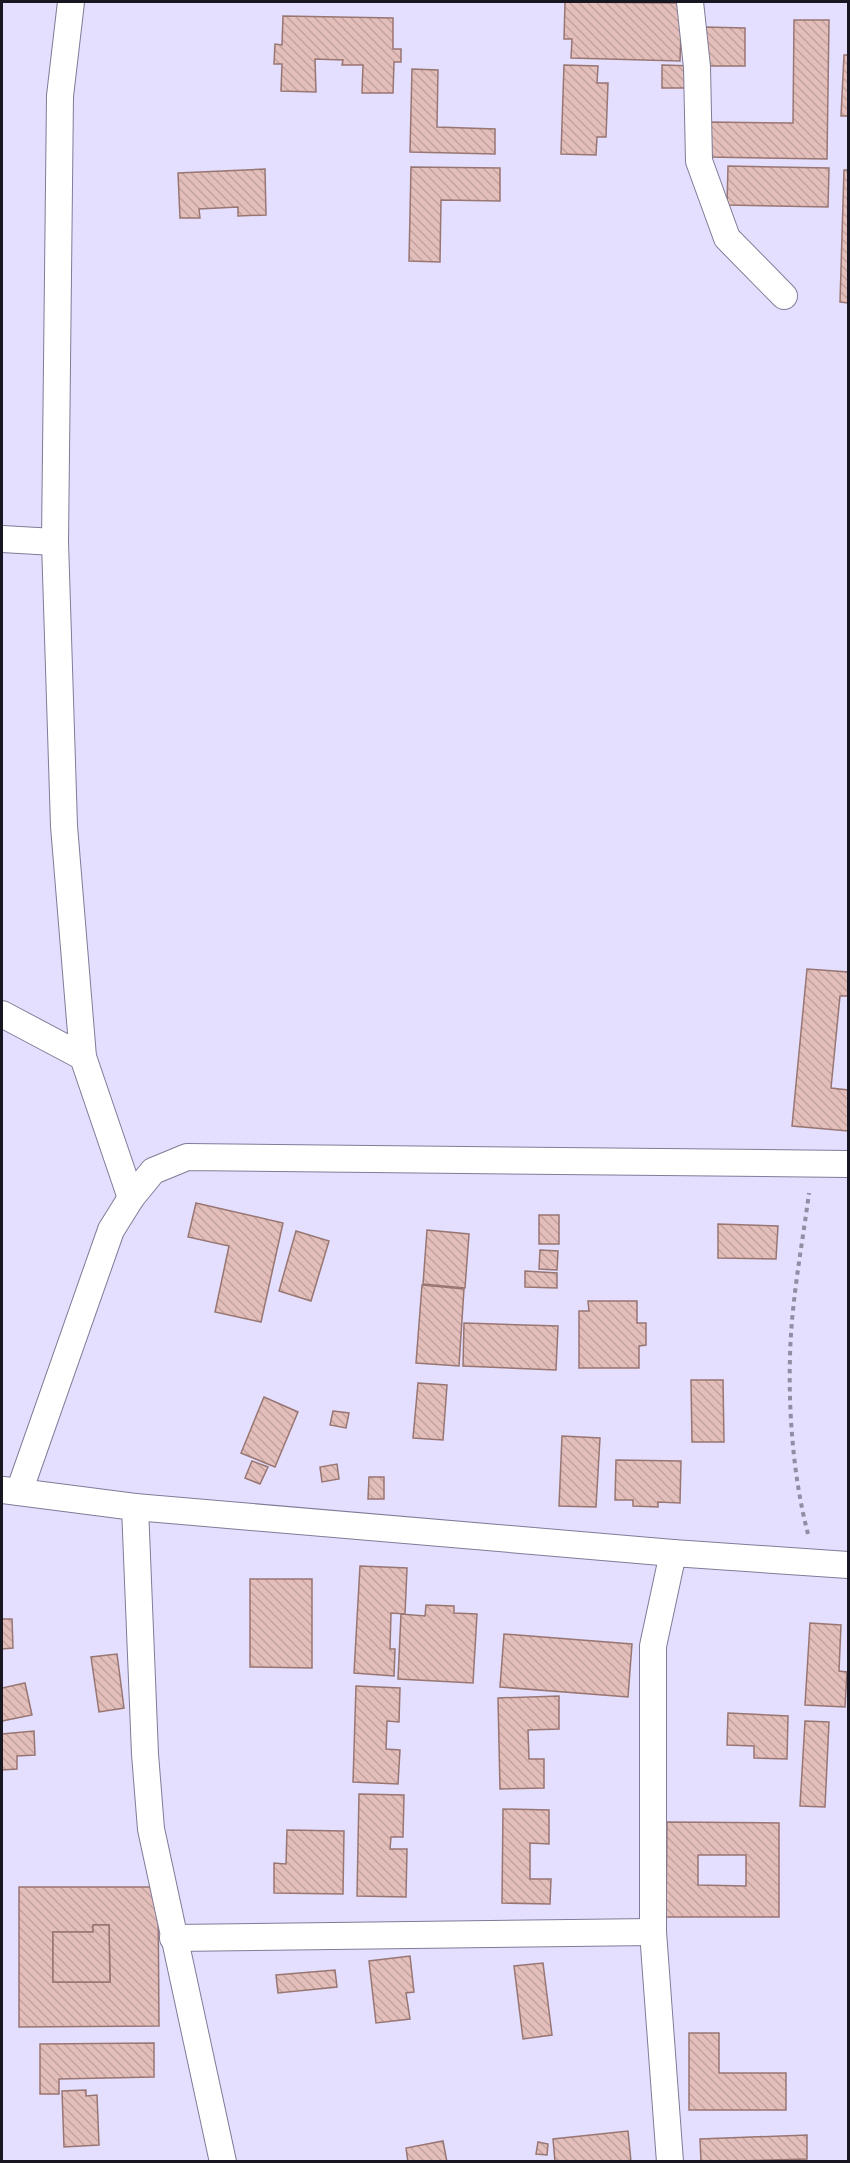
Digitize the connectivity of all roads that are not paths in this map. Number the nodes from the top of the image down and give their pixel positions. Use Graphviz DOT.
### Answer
graph roads {
  1 [pos="71,2"];
  2 [pos="690,2"];
  3 [pos="784,296"];
  4 [pos="2,539"];
  5 [pos="55,542"];
  6 [pos="2,1014"];
  7 [pos="83,1057"];
  8 [pos="849,1164"];
  9 [pos="131,1198"];
  10 [pos="10,1491"];
  11 [pos="135,1507"];
  12 [pos="673,1554"];
  13 [pos="849,1565"];
  14 [pos="653,1932"];
  15 [pos="173,1938"];
  16 [pos="223,2162"];
  17 [pos="670,2162"];
  1 -- 5 [label="street"];
  2 -- 3 [label="street"];
  4 -- 5 [label="street"];
  5 -- 7 [label="street"];
  6 -- 7 [label="street"];
  7 -- 9 [label="street"];
  8 -- 9 [label="street"];
  9 -- 10 [label="street"];
  10 -- 11 [label="street"];
  11 -- 12 [label="street"];
  11 -- 15 [label="street"];
  12 -- 13 [label="street"];
  12 -- 14 [label="street"];
  14 -- 15 [label="street"];
  14 -- 17 [label="street"];
  15 -- 16 [label="street"];
}
